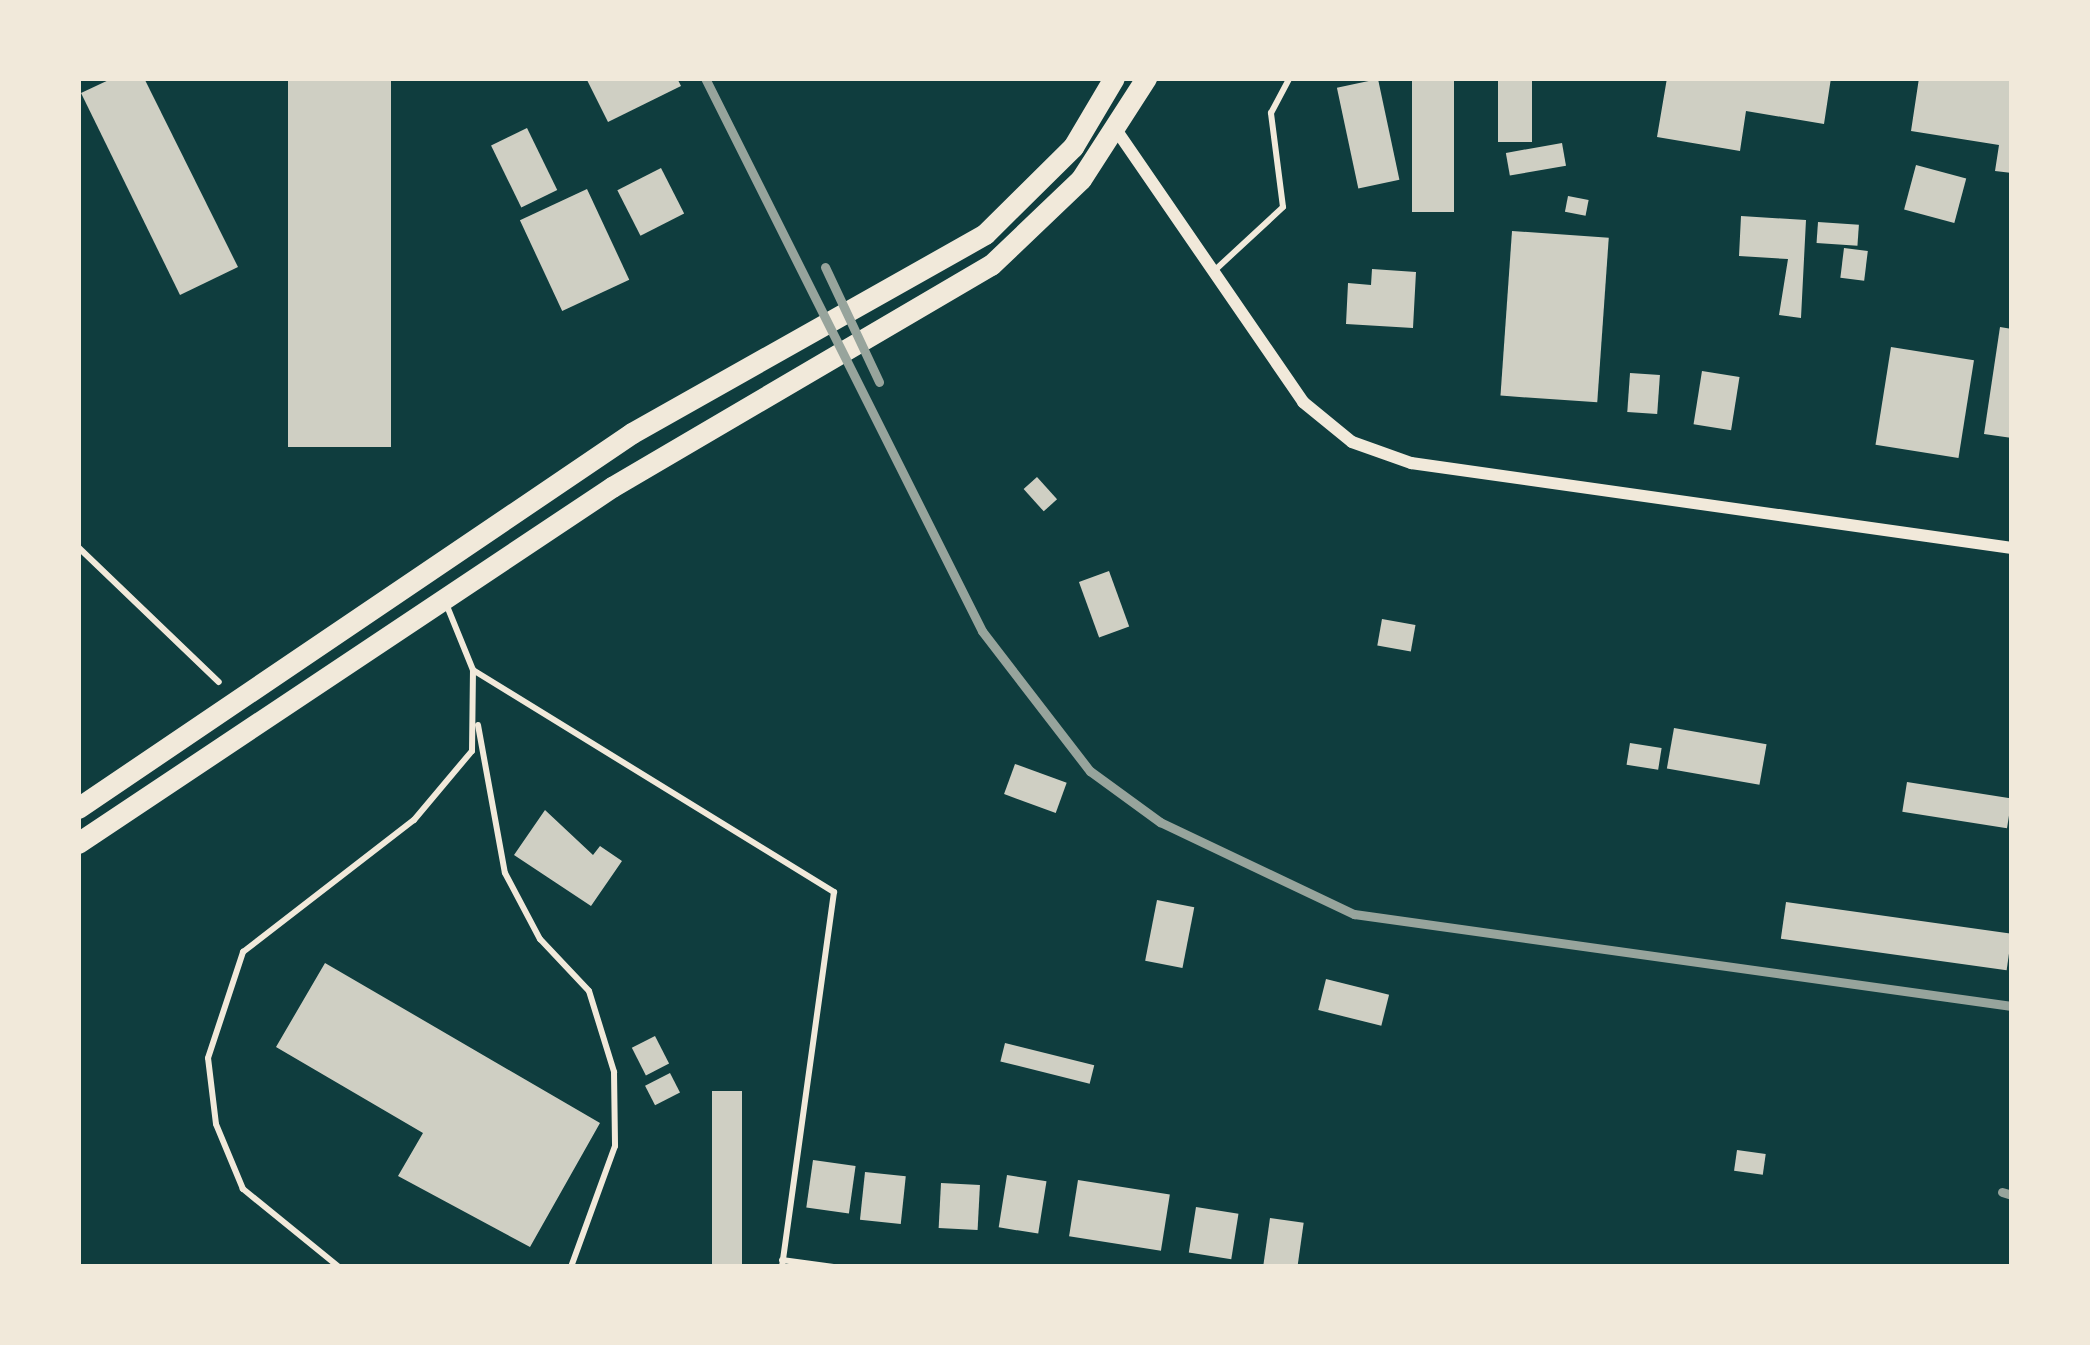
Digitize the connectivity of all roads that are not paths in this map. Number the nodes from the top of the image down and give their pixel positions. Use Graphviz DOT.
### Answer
graph roads {
  1 [pos="1114,78"];
  2 [pos="1146,78"];
  3 [pos="1290,78"];
  4 [pos="1117,131"];
  5 [pos="1211,273"];
  6 [pos="2012,548"];
  7 [pos="443,596"];
  8 [pos="473,670"];
  9 [pos="478,721"];
  10 [pos="78,808"];
  11 [pos="78,843"];
  12 [pos="782,1264"];
  13 [pos="339,1267"];
  14 [pos="571,1267"];
  15 [pos="834,1267"];
  1 -- 10 [label="highway"];
  2 -- 4 [label="highway"];
  3 -- 5 [label="lane"];
  4 -- 5 [label="street"];
  4 -- 7 [label="highway"];
  5 -- 6 [label="street"];
  7 -- 8 [label="lane"];
  7 -- 11 [label="highway"];
  8 -- 9 [label="lane"];
  8 -- 12 [label="lane"];
  9 -- 13 [label="lane"];
  9 -- 14 [label="lane"];
  12 -- 15 [label="lane"];
}
